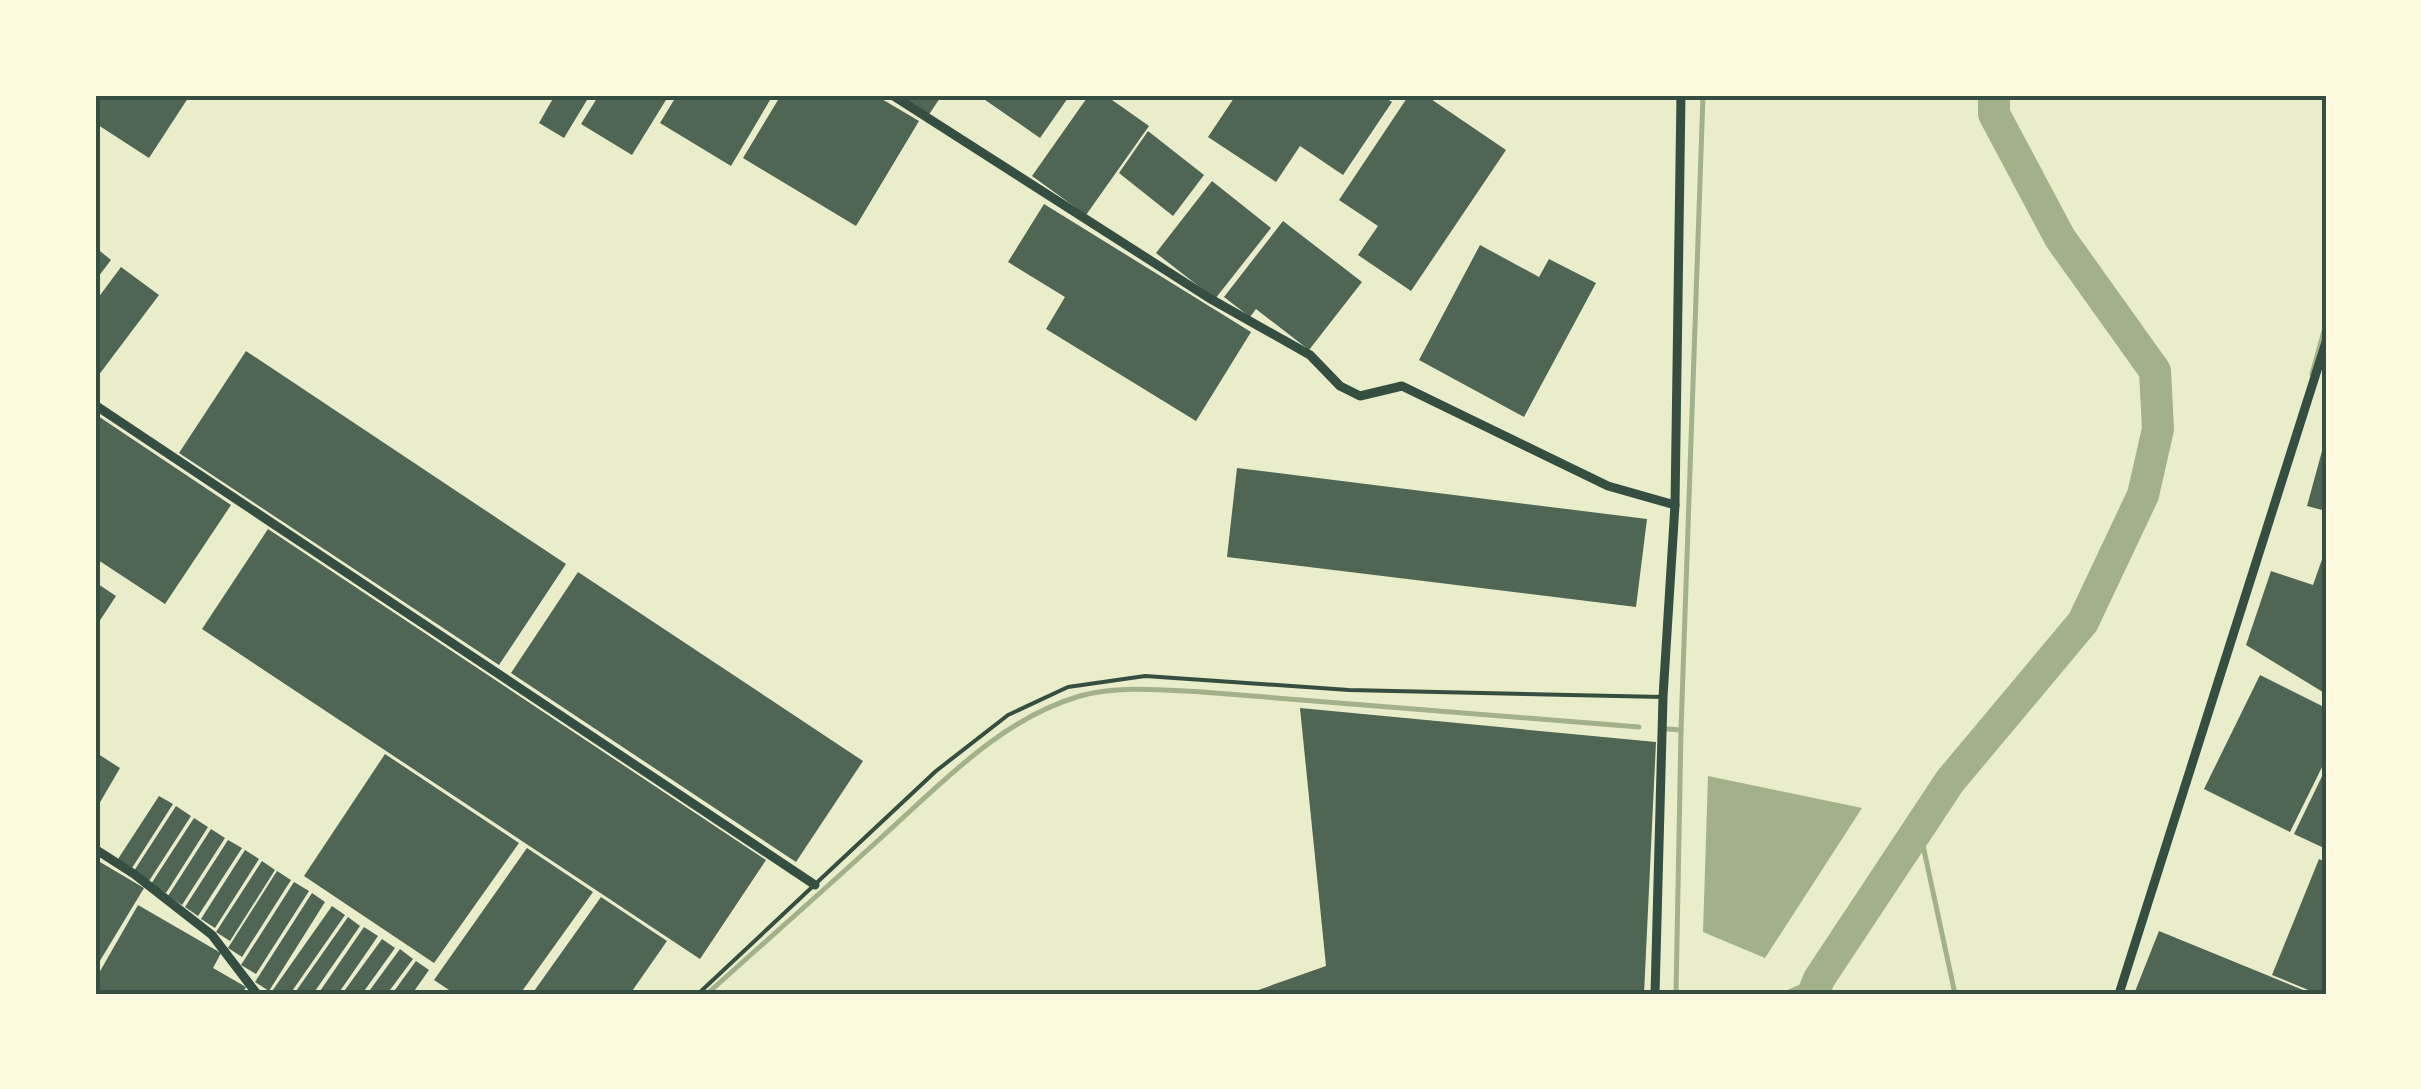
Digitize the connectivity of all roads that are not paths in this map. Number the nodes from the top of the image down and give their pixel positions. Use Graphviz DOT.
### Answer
graph roads {
  1 [pos="892,95"];
  2 [pos="1681,95"];
  3 [pos="2326,342"];
  4 [pos="95,406"];
  5 [pos="1675,505"];
  6 [pos="1663,697"];
  7 [pos="95,849"];
  8 [pos="815,886"];
  9 [pos="257,994"];
  10 [pos="698,994"];
  11 [pos="1655,994"];
  12 [pos="2119,994"];
  1 -- 5 [label="street"];
  2 -- 5 [label="street"];
  3 -- 12 [label="street"];
  4 -- 8 [label="street"];
  5 -- 6 [label="street"];
  6 -- 8 [label="lane"];
  6 -- 11 [label="street"];
  7 -- 9 [label="street"];
  8 -- 10 [label="lane"];
}
